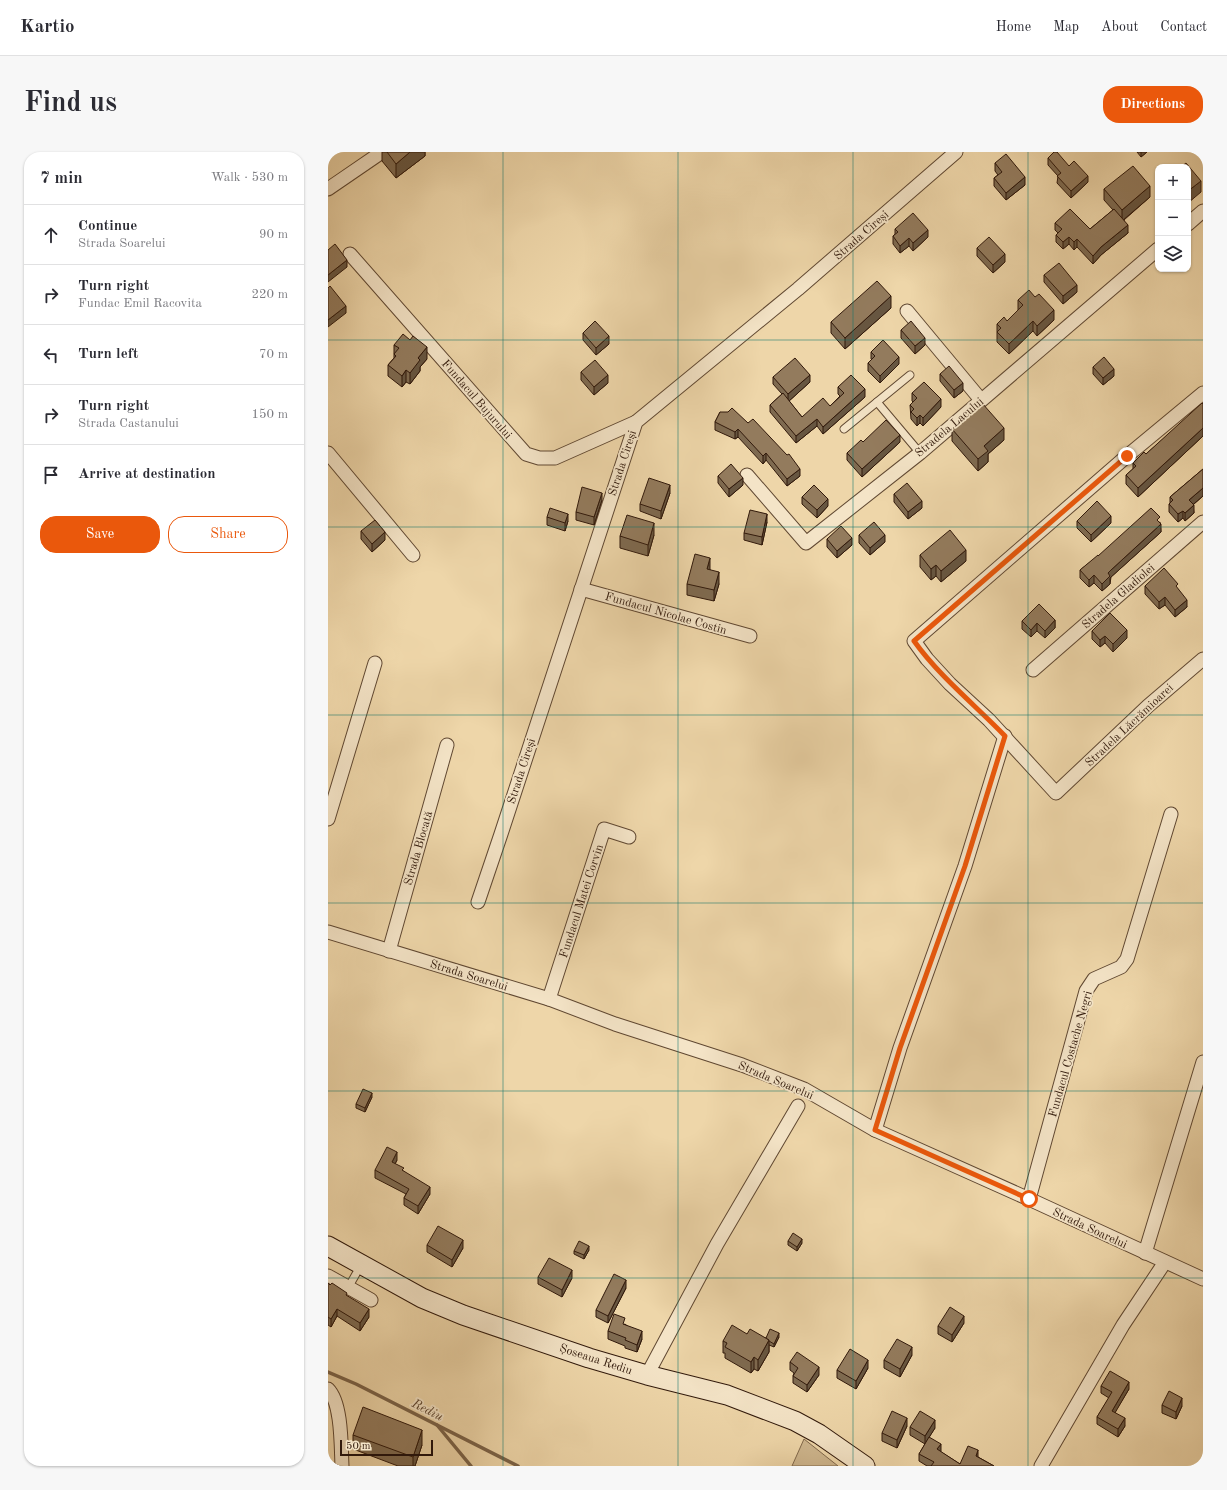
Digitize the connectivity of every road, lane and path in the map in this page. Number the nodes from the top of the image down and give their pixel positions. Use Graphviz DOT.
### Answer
graph roads {
  1 [pos="382,152"];
  2 [pos="956,152"];
  3 [pos="328,190"];
  4 [pos="1203,211"];
  5 [pos="1191,221"];
  6 [pos="1155,252"];
  7 [pos="350,254"];
  8 [pos="907,311"];
  9 [pos="910,375"];
  10 [pos="1203,394"];
  11 [pos="982,400"];
  12 [pos="876,402"];
  13 [pos="636,422"];
  14 [pos="844,429"];
  15 [pos="920,453"];
  16 [pos="328,454"];
  17 [pos="747,475"];
  18 [pos="1203,522"];
  19 [pos="413,555"];
  20 [pos="581,589"];
  21 [pos="750,636"];
  22 [pos="1203,659"];
  23 [pos="375,663"];
  24 [pos="1032,670"];
  25 [pos="1005,736"];
  26 [pos="447,745"];
  27 [pos="1171,814"];
  28 [pos="328,819"];
  29 [pos="629,837"];
  30 [pos="478,902"];
  31 [pos="328,932"];
  32 [pos="389,951"];
  33 [pos="549,999"];
  34 [pos="1203,1062"];
  35 [pos="798,1106"];
  36 [pos="875,1130"];
  37 [pos="1029,1199"];
  38 [pos="328,1246"];
  39 [pos="1145,1253"];
  40 [pos="1165,1262"];
  41 [pos="362,1265"];
  42 [pos="328,1276"];
  43 [pos="1203,1279"];
  44 [pos="348,1288"];
  45 [pos="371,1300"];
  46 [pos="647,1375"];
  47 [pos="328,1390"];
  48 [pos="342,1466"];
  49 [pos="865,1466"];
  50 [pos="1041,1466"];
  1 -- 3 [label="street"];
  2 -- 13 [label="street, Strada Cireși"];
  4 -- 5 [label="street"];
  6 -- 11 [label="street, Stradela Lacului"];
  7 -- 13 [label="street, Fundacul Bujurului"];
  8 -- 11 [label="street"];
  9 -- 12 [label="lane"];
  10 -- 25 [label="street"];
  11 -- 15 [label="street, Stradela Lacului"];
  12 -- 14 [label="lane"];
  12 -- 15 [label="lane"];
  13 -- 20 [label="street, Strada Cireși"];
  15 -- 17 [label="street, Stradela Lacului"];
  16 -- 19 [label="street"];
  18 -- 24 [label="street, Stradela Gladiolei"];
  20 -- 21 [label="street, Fundacul Nicolae Costin"];
  20 -- 30 [label="street, Strada Cireși"];
  22 -- 25 [label="street, Stradela Lăcrămioarei"];
  23 -- 28 [label="street"];
  25 -- 36 [label="street"];
  26 -- 32 [label="street, Strada Blocată"];
  27 -- 37 [label="street, Fundacul Costache Negri"];
  29 -- 33 [label="street, Fundacul Matei Corvin"];
  31 -- 32 [label="street, Strada Soarelui"];
  32 -- 33 [label="street, Strada Soarelui"];
  33 -- 36 [label="street, Strada Soarelui"];
  34 -- 39 [label="street"];
  35 -- 46 [label="street"];
  36 -- 37 [label="street, Strada Soarelui"];
  37 -- 39 [label="street, Strada Soarelui"];
  38 -- 41 [label="main road, Șoseaua Rediu"];
  39 -- 40 [label="street, Strada Soarelui"];
  40 -- 43 [label="street, Strada Soarelui"];
  40 -- 50 [label="street"];
  41 -- 44 [label="lane"];
  41 -- 46 [label="main road, Șoseaua Rediu"];
  42 -- 44 [label="street"];
  44 -- 45 [label="street"];
  46 -- 49 [label="main road, Șoseaua Rediu"];
  47 -- 48 [label="street"];
}
